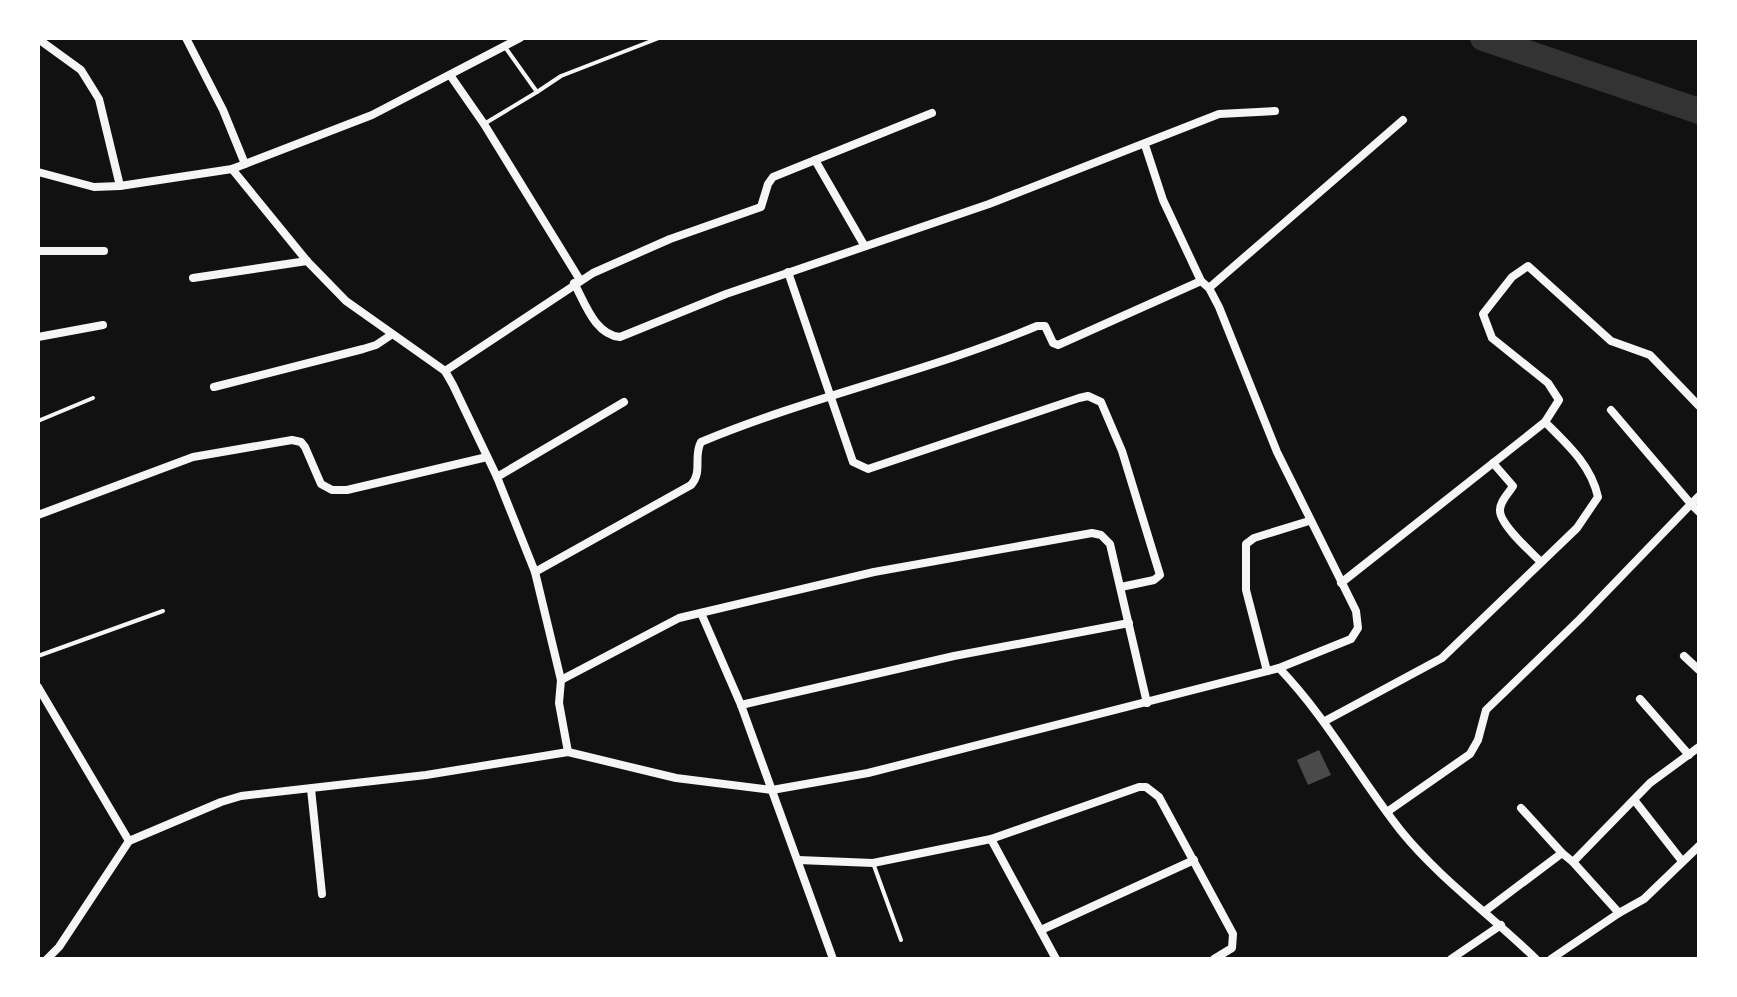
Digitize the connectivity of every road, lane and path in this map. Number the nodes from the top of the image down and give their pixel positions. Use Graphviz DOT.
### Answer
graph roads {
  1 [pos="186,38"];
  2 [pos="520,38"];
  3 [pos="659,38"];
  4 [pos="41,41"];
  5 [pos="504,45"];
  6 [pos="450,75"];
  7 [pos="537,92"];
  8 [pos="1275,111"];
  9 [pos="932,113"];
  10 [pos="1403,120"];
  11 [pos="484,124"];
  12 [pos="1145,145"];
  13 [pos="815,160"];
  14 [pos="245,164"];
  15 [pos="232,169"];
  16 [pos="38,172"];
  17 [pos="120,186"];
  18 [pos="864,245"];
  19 [pos="38,251"];
  20 [pos="104,251"];
  21 [pos="307,261"];
  22 [pos="788,272"];
  23 [pos="193,278"];
  24 [pos="1201,281"];
  25 [pos="577,282"];
  26 [pos="1209,288"];
  27 [pos="103,325"];
  28 [pos="391,335"];
  29 [pos="38,337"];
  30 [pos="445,371"];
  31 [pos="214,387"];
  32 [pos="829,395"];
  33 [pos="93,398"];
  34 [pos="624,402"];
  35 [pos="1699,406"];
  36 [pos="1611,410"];
  37 [pos="38,421"];
  38 [pos="1545,422"];
  39 [pos="487,457"];
  40 [pos="1493,463"];
  41 [pos="497,477"];
  42 [pos="1699,496"];
  43 [pos="1691,504"];
  44 [pos="1699,512"];
  45 [pos="38,515"];
  46 [pos="1309,521"];
  47 [pos="1541,562"];
  48 [pos="535,572"];
  49 [pos="1341,583"];
  50 [pos="1121,587"];
  51 [pos="163,611"];
  52 [pos="701,613"];
  53 [pos="1129,623"];
  54 [pos="38,656"];
  55 [pos="1684,656"];
  56 [pos="1279,668"];
  57 [pos="1699,670"];
  58 [pos="1267,671"];
  59 [pos="561,680"];
  60 [pos="38,687"];
  61 [pos="1640,699"];
  62 [pos="1147,703"];
  63 [pos="741,705"];
  64 [pos="1325,721"];
  65 [pos="1699,747"];
  66 [pos="568,752"];
  67 [pos="1689,755"];
  68 [pos="311,789"];
  69 [pos="772,790"];
  70 [pos="1635,801"];
  71 [pos="1521,808"];
  72 [pos="1387,812"];
  73 [pos="991,839"];
  74 [pos="129,841"];
  75 [pos="1699,846"];
  76 [pos="1562,853"];
  77 [pos="798,860"];
  78 [pos="1194,860"];
  79 [pos="1682,861"];
  80 [pos="1573,862"];
  81 [pos="873,863"];
  82 [pos="322,894"];
  83 [pos="1485,911"];
  84 [pos="1619,913"];
  85 [pos="1501,925"];
  86 [pos="1041,930"];
  87 [pos="901,940"];
  88 [pos="47,959"];
  89 [pos="833,959"];
  90 [pos="1056,959"];
  91 [pos="1214,959"];
  92 [pos="1451,959"];
  93 [pos="1536,959"];
  94 [pos="1551,959"];
  1 -- 14 [label="street"];
  2 -- 5 [label="street"];
  3 -- 7 [label="lane"];
  4 -- 17 [label="street"];
  5 -- 6 [label="street"];
  5 -- 7 [label="lane"];
  6 -- 11 [label="street"];
  6 -- 14 [label="street"];
  7 -- 11 [label="lane"];
  8 -- 12 [label="street"];
  9 -- 13 [label="street"];
  10 -- 26 [label="street"];
  11 -- 25 [label="street"];
  12 -- 18 [label="street"];
  12 -- 24 [label="street"];
  13 -- 18 [label="street"];
  13 -- 25 [label="street"];
  14 -- 15 [label="street"];
  15 -- 17 [label="street"];
  15 -- 21 [label="street"];
  16 -- 17 [label="street"];
  18 -- 22 [label="street"];
  19 -- 20 [label="street"];
  21 -- 23 [label="street"];
  21 -- 28 [label="street"];
  22 -- 25 [label="street"];
  22 -- 32 [label="street"];
  24 -- 26 [label="street"];
  24 -- 32 [label="street"];
  25 -- 30 [label="street"];
  26 -- 46 [label="street"];
  27 -- 29 [label="street"];
  28 -- 30 [label="street"];
  28 -- 31 [label="street"];
  30 -- 39 [label="street"];
  32 -- 48 [label="street"];
  32 -- 50 [label="street"];
  33 -- 37 [label="lane"];
  34 -- 41 [label="street"];
  35 -- 38 [label="street"];
  36 -- 43 [label="street"];
  38 -- 40 [label="street"];
  38 -- 47 [label="street"];
  39 -- 41 [label="street"];
  39 -- 45 [label="street"];
  40 -- 47 [label="street"];
  40 -- 49 [label="street"];
  41 -- 48 [label="street"];
  42 -- 43 [label="street"];
  43 -- 44 [label="street"];
  43 -- 72 [label="street"];
  46 -- 49 [label="street"];
  46 -- 58 [label="street"];
  47 -- 64 [label="street"];
  48 -- 59 [label="street"];
  49 -- 56 [label="street"];
  50 -- 52 [label="street"];
  50 -- 53 [label="street"];
  51 -- 54 [label="lane"];
  52 -- 59 [label="street"];
  52 -- 63 [label="street"];
  53 -- 62 [label="street"];
  53 -- 63 [label="street"];
  55 -- 57 [label="street"];
  56 -- 58 [label="street"];
  56 -- 64 [label="street"];
  58 -- 62 [label="street"];
  59 -- 66 [label="street"];
  60 -- 74 [label="street"];
  61 -- 67 [label="street"];
  62 -- 69 [label="street"];
  63 -- 69 [label="street"];
  64 -- 72 [label="street"];
  65 -- 67 [label="street"];
  66 -- 68 [label="street"];
  66 -- 69 [label="street"];
  67 -- 70 [label="street"];
  68 -- 74 [label="street"];
  68 -- 82 [label="street"];
  69 -- 77 [label="street"];
  70 -- 79 [label="street"];
  70 -- 80 [label="street"];
  71 -- 76 [label="street"];
  72 -- 83 [label="street"];
  73 -- 78 [label="street"];
  73 -- 81 [label="street"];
  73 -- 86 [label="street"];
  74 -- 88 [label="street"];
  75 -- 79 [label="street"];
  76 -- 80 [label="street"];
  76 -- 83 [label="street"];
  77 -- 81 [label="street"];
  77 -- 89 [label="street"];
  78 -- 86 [label="street"];
  78 -- 91 [label="street"];
  79 -- 84 [label="street"];
  80 -- 84 [label="street"];
  81 -- 87 [label="lane"];
  83 -- 85 [label="street"];
  84 -- 94 [label="street"];
  85 -- 92 [label="street"];
  85 -- 93 [label="street"];
  86 -- 90 [label="street"];
}
